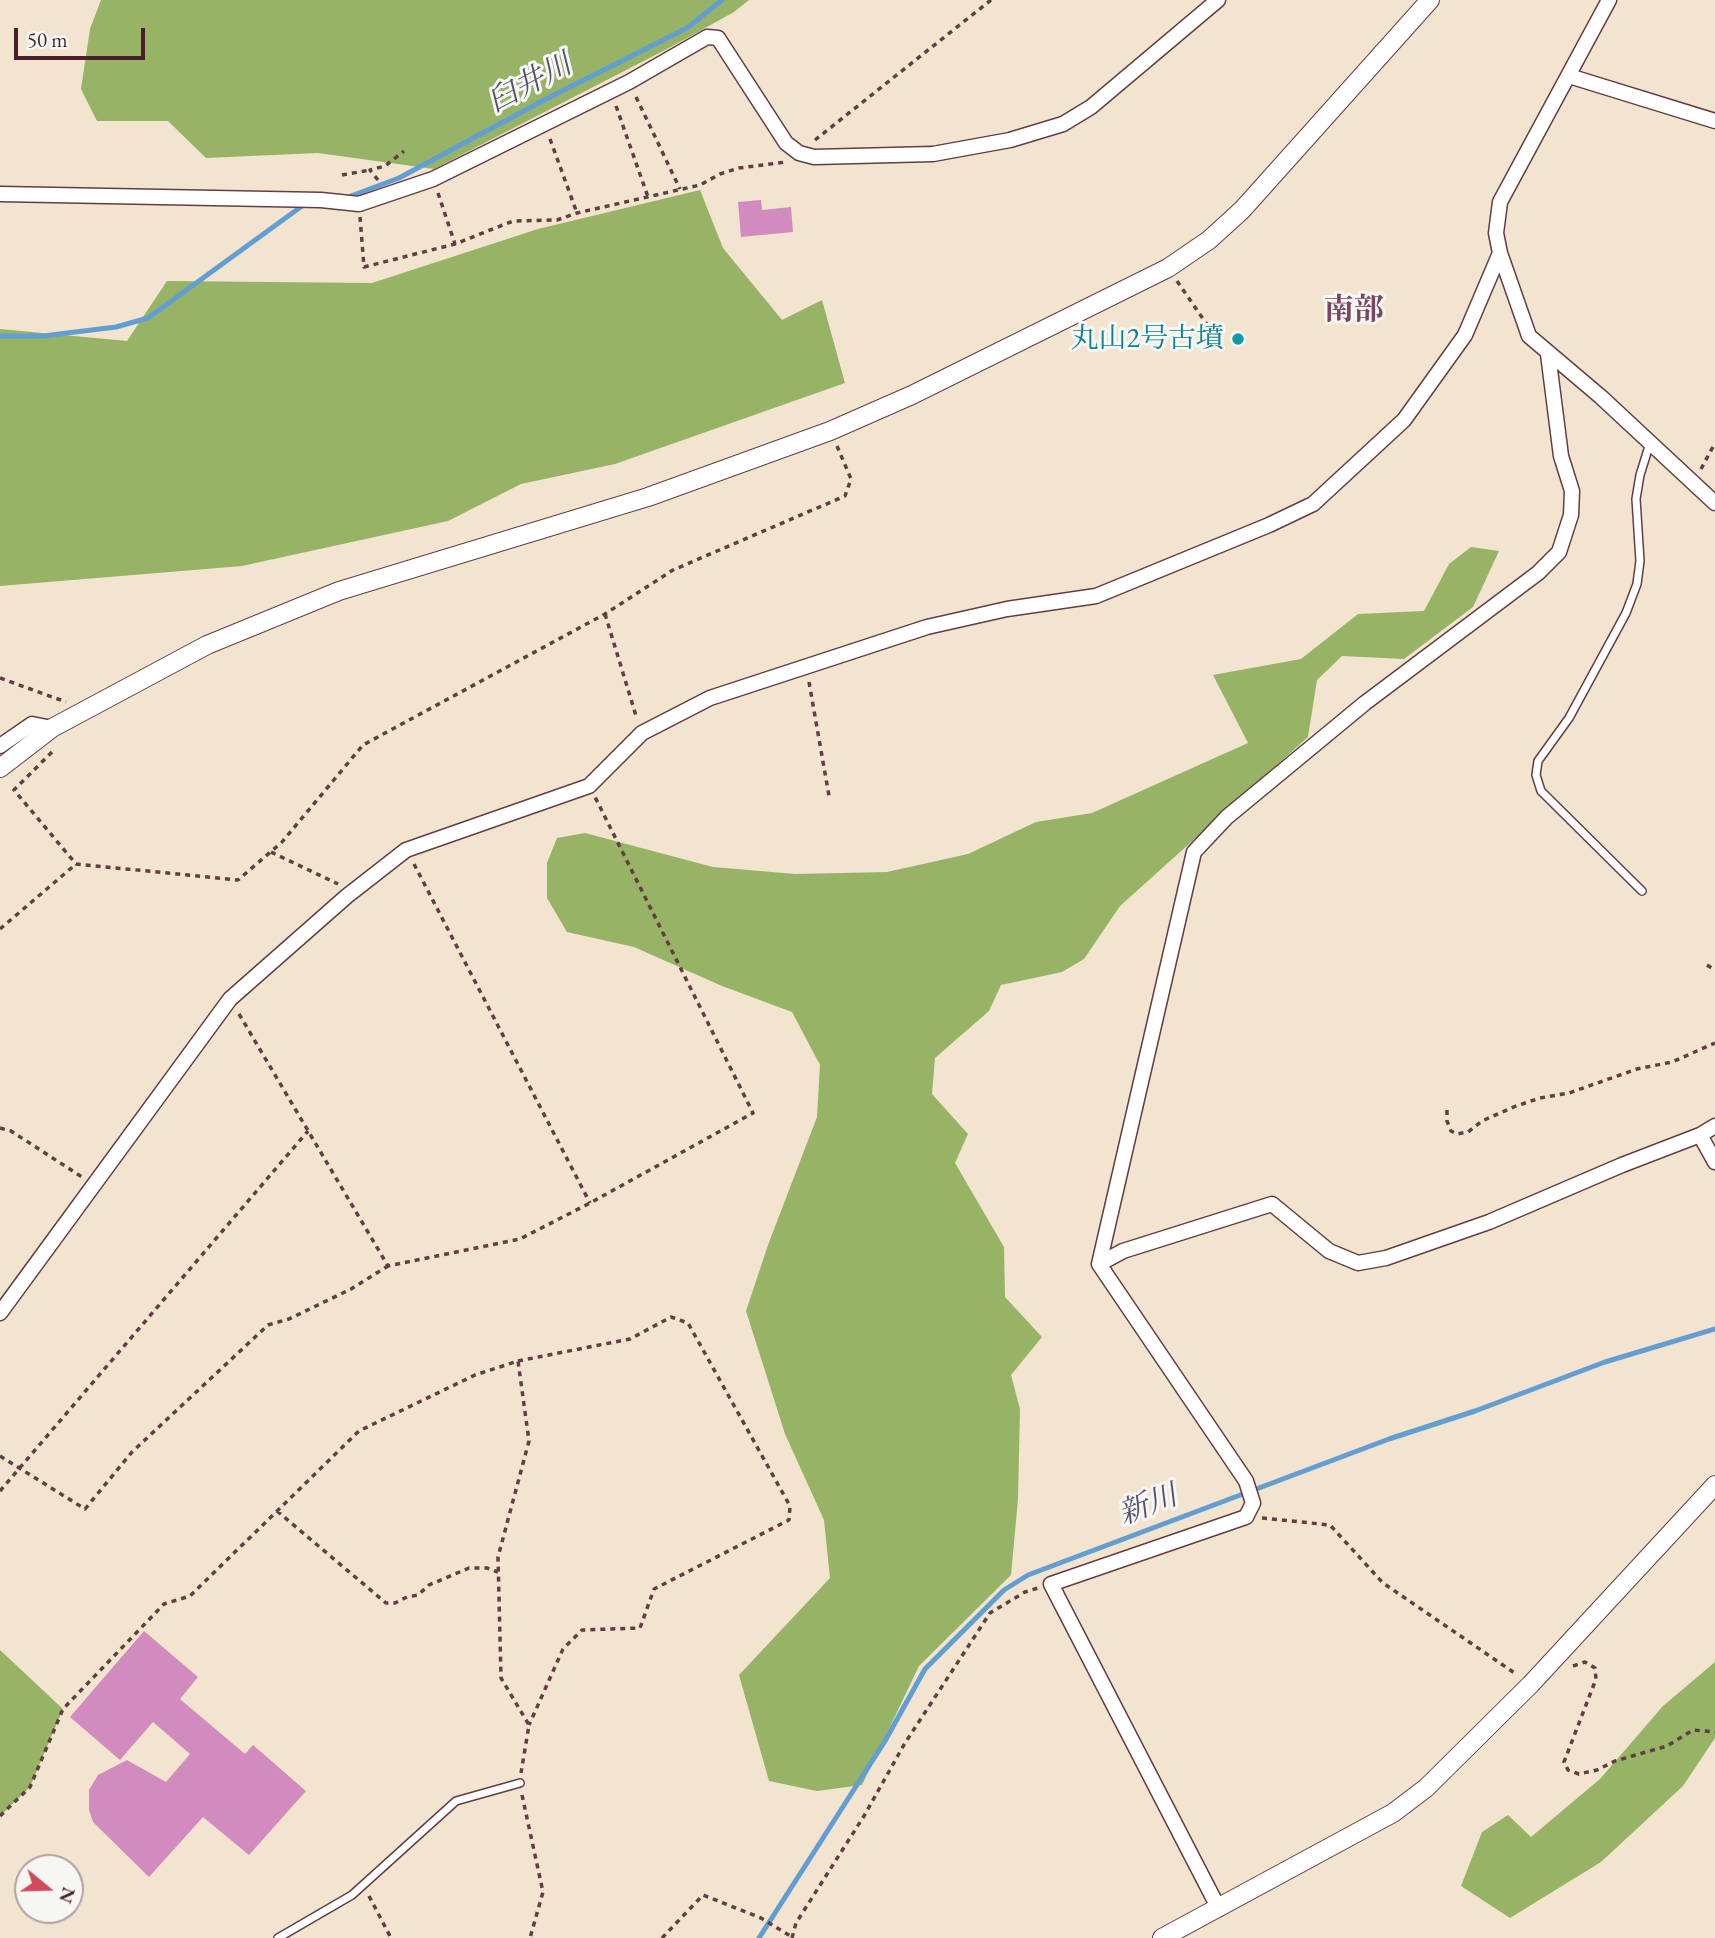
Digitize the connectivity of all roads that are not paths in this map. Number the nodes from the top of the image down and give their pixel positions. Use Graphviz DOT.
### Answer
graph roads {
  1 [pos="1218,0"];
  2 [pos="1430,0"];
  3 [pos="1609,0"];
  4 [pos="1569,76"];
  5 [pos="1715,121"];
  6 [pos="0,194"];
  7 [pos="1500,253"];
  8 [pos="1548,354"];
  9 [pos="1650,443"];
  10 [pos="1715,503"];
  11 [pos="59,724"];
  12 [pos="0,746"];
  13 [pos="0,768"];
  14 [pos="1642,891"];
  15 [pos="1715,1126"];
  16 [pos="1700,1135"];
  17 [pos="1715,1162"];
  18 [pos="1100,1264"];
  19 [pos="0,1313"];
  20 [pos="1715,1485"];
  21 [pos="520,1783"];
  22 [pos="1219,1909"];
  23 [pos="278,1938"];
  24 [pos="1162,1938"];
  1 -- 6 [label="street"];
  2 -- 11 [label="street"];
  3 -- 4 [label="street"];
  4 -- 5 [label="street"];
  4 -- 7 [label="street"];
  7 -- 8 [label="street"];
  7 -- 19 [label="street"];
  8 -- 9 [label="street"];
  8 -- 18 [label="street"];
  9 -- 10 [label="street"];
  9 -- 14 [label="lane"];
  11 -- 12 [label="street"];
  11 -- 13 [label="street"];
  15 -- 16 [label="street"];
  16 -- 17 [label="street"];
  16 -- 18 [label="street"];
  18 -- 22 [label="street"];
  20 -- 22 [label="street"];
  21 -- 23 [label="lane"];
  22 -- 24 [label="street"];
}
